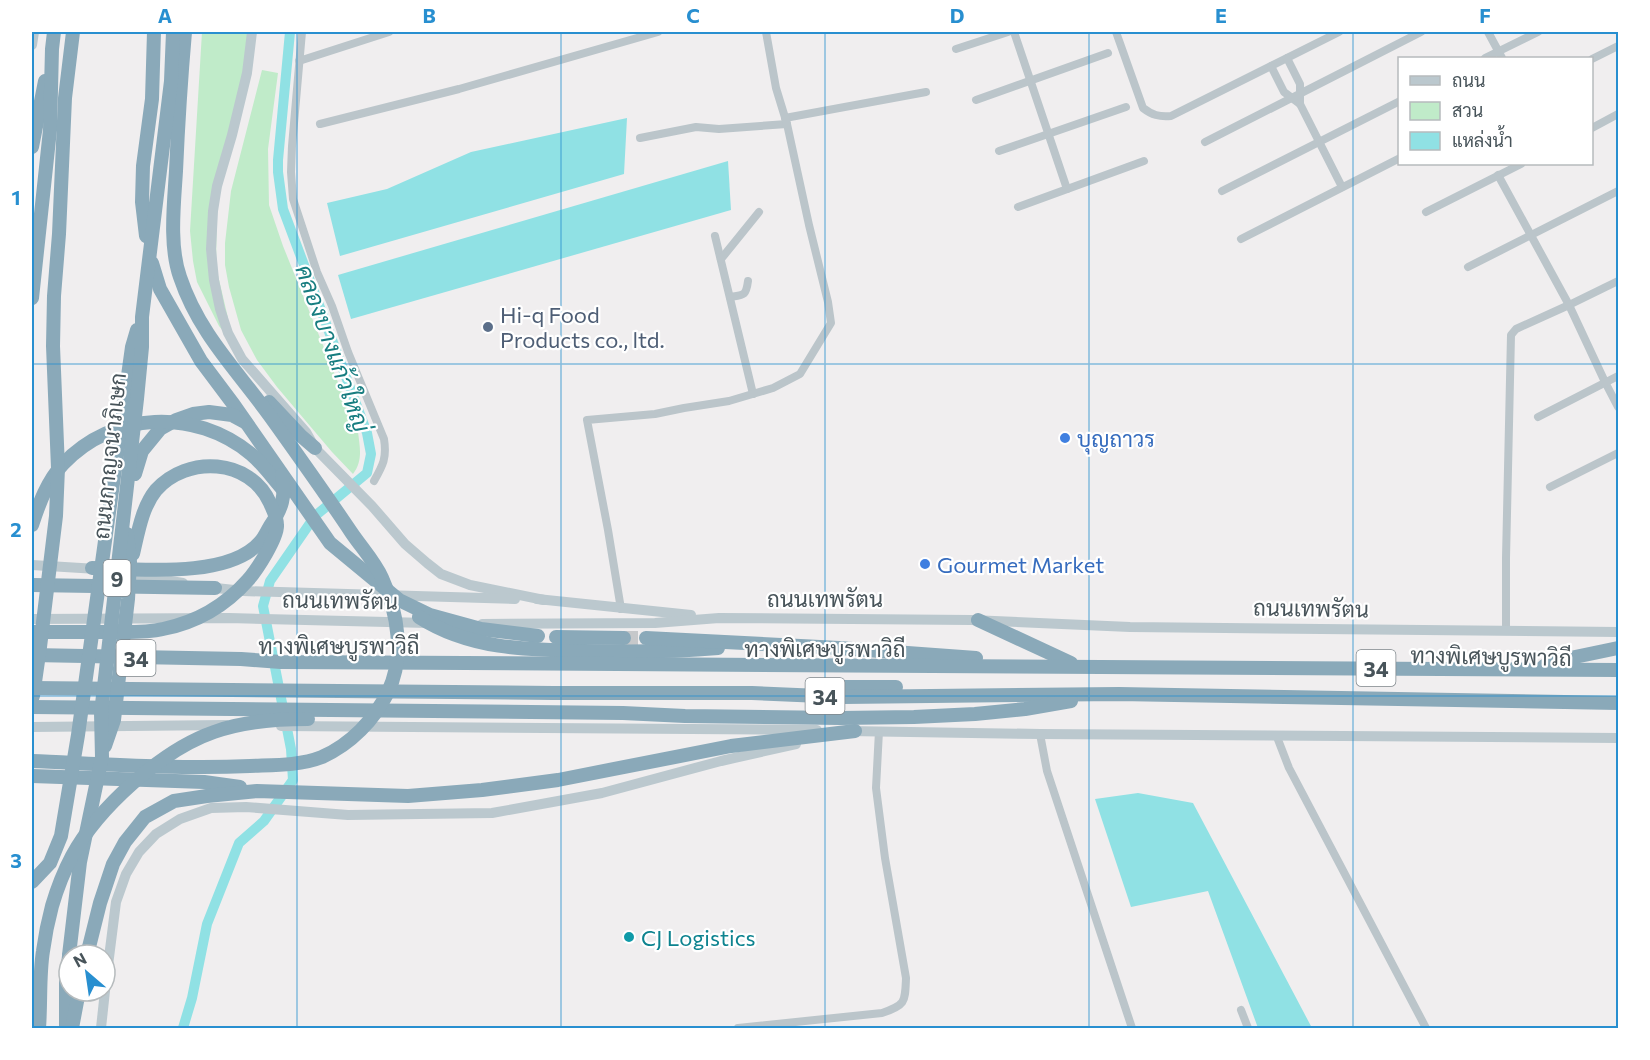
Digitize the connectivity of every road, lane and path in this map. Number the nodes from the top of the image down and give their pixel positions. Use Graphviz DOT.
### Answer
graph roads {
  1 [pos="34,32"];
  2 [pos="52,32"];
  3 [pos="73,32"];
  4 [pos="154,32"];
  5 [pos="173,32"];
  6 [pos="185,32"];
  7 [pos="252,32"];
  8 [pos="302,32"];
  9 [pos="388,32"];
  10 [pos="657,32"];
  11 [pos="766,32"];
  12 [pos="1008,32"];
  13 [pos="1014,32"];
  14 [pos="1116,32"];
  15 [pos="1339,32"];
  16 [pos="1421,32"];
  17 [pos="1488,32"];
  18 [pos="1538,32"];
  19 [pos="32,45"];
  20 [pos="1618,45"];
  21 [pos="52,49"];
  22 [pos="956,49"];
  23 [pos="1108,53"];
  24 [pos="1500,55"];
  25 [pos="1287,58"];
  26 [pos="1593,58"];
  27 [pos="299,61"];
  28 [pos="1271,66"];
  29 [pos="1030,81"];
  30 [pos="926,92"];
  31 [pos="1301,93"];
  32 [pos="1291,98"];
  33 [pos="976,100"];
  34 [pos="1398,102"];
  35 [pos="1300,104"];
  36 [pos="1126,107"];
  37 [pos="1618,114"];
  38 [pos="786,121"];
  39 [pos="320,124"];
  40 [pos="32,126"];
  41 [pos="1593,127"];
  42 [pos="1047,133"];
  43 [pos="640,138"];
  44 [pos="1319,141"];
  45 [pos="1205,142"];
  46 [pos="32,147"];
  47 [pos="999,151"];
  48 [pos="1398,159"];
  49 [pos="1144,161"];
  50 [pos="1519,165"];
  51 [pos="1498,175"];
  52 [pos="1342,187"];
  53 [pos="1067,189"];
  54 [pos="1222,190"];
  55 [pos="1618,191"];
  56 [pos="1018,207"];
  57 [pos="759,212"];
  58 [pos="1426,212"];
  59 [pos="1530,235"];
  60 [pos="715,236"];
  61 [pos="1241,239"];
  62 [pos="721,259"];
  63 [pos="1468,267"];
  64 [pos="1618,280"];
  65 [pos="748,281"];
  66 [pos="730,297"];
  67 [pos="32,298"];
  68 [pos="1569,306"];
  69 [pos="142,317"];
  70 [pos="210,339"];
  71 [pos="1618,376"];
  72 [pos="1605,382"];
  73 [pos="753,394"];
  74 [pos="1618,407"];
  75 [pos="1538,417"];
  76 [pos="315,448"];
  77 [pos="1618,453"];
  78 [pos="374,481"];
  79 [pos="1550,487"];
  80 [pos="32,525"];
  81 [pos="330,543"];
  82 [pos="130,562"];
  83 [pos="32,565"];
  84 [pos="92,568"];
  85 [pos="32,585"];
  86 [pos="215,588"];
  87 [pos="399,600"];
  88 [pos="544,600"];
  89 [pos="621,609"];
  90 [pos="719,618"];
  91 [pos="32,619"];
  92 [pos="978,620"];
  93 [pos="452,623"];
  94 [pos="32,632"];
  95 [pos="1506,632"];
  96 [pos="1618,632"];
  97 [pos="538,636"];
  98 [pos="556,637"];
  99 [pos="624,638"];
  100 [pos="646,638"];
  101 [pos="753,643"];
  102 [pos="1618,648"];
  103 [pos="32,655"];
  104 [pos="32,664"];
  105 [pos="506,664"];
  106 [pos="1077,666"];
  107 [pos="1537,669"];
  108 [pos="1618,670"];
  109 [pos="1118,672"];
  110 [pos="1618,679"];
  111 [pos="32,682"];
  112 [pos="32,688"];
  113 [pos="1117,688"];
  114 [pos="1618,695"];
  115 [pos="1618,703"];
  116 [pos="32,705"];
  117 [pos="685,716"];
  118 [pos="32,727"];
  119 [pos="855,731"];
  120 [pos="879,731"];
  121 [pos="1040,734"];
  122 [pos="1277,736"];
  123 [pos="1618,738"];
  124 [pos="102,757"];
  125 [pos="32,761"];
  126 [pos="32,776"];
  127 [pos="257,790"];
  128 [pos="32,882"];
  129 [pos="70,943"];
  130 [pos="90,943"];
  131 [pos="111,943"];
  132 [pos="66,1003"];
  133 [pos="77,1003"];
  134 [pos="103,1003"];
  135 [pos="1240,1010"];
  136 [pos="39,1029"];
  137 [pos="66,1029"];
  138 [pos="72,1029"];
  139 [pos="100,1029"];
  140 [pos="738,1029"];
  141 [pos="1132,1029"];
  142 [pos="1248,1029"];
  143 [pos="1426,1029"];
  1 -- 19 [label="main road"];
  2 -- 21 [label="highway"];
  2 -- 40 [label="highway"];
  3 -- 116 [label="highway, ถนนกาญจนาภิเษก"];
  4 -- 81 [label="highway"];
  5 -- 69 [label="highway, ถนนกาญจนาภิเษก / 9"];
  6 -- 70 [label="highway"];
  7 -- 76 [label="main road"];
  8 -- 27 [label="street"];
  9 -- 27 [label="street"];
  10 -- 39 [label="street"];
  11 -- 38 [label="street"];
  12 -- 22 [label="street"];
  13 -- 29 [label="street"];
  14 -- 28 [label="street"];
  15 -- 25 [label="street"];
  16 -- 31 [label="street"];
  17 -- 24 [label="street"];
  18 -- 24 [label="street"];
  20 -- 26 [label="street"];
  21 -- 46 [label="highway"];
  21 -- 67 [label="highway"];
  23 -- 29 [label="street"];
  25 -- 28 [label="street"];
  25 -- 31 [label="street"];
  27 -- 78 [label="street"];
  28 -- 32 [label="street"];
  29 -- 33 [label="street"];
  29 -- 42 [label="street"];
  30 -- 38 [label="street"];
  31 -- 32 [label="street"];
  31 -- 35 [label="street"];
  32 -- 35 [label="street"];
  32 -- 45 [label="street"];
  34 -- 44 [label="street"];
  35 -- 44 [label="street"];
  36 -- 42 [label="street"];
  37 -- 41 [label="street"];
  38 -- 43 [label="street"];
  38 -- 73 [label="street"];
  42 -- 47 [label="street"];
  42 -- 53 [label="street"];
  44 -- 52 [label="street"];
  44 -- 54 [label="street"];
  48 -- 52 [label="street"];
  49 -- 53 [label="street"];
  50 -- 51 [label="street"];
  51 -- 58 [label="street"];
  51 -- 59 [label="street"];
  52 -- 61 [label="street"];
  53 -- 56 [label="street"];
  55 -- 59 [label="street"];
  57 -- 62 [label="street"];
  59 -- 63 [label="street"];
  59 -- 68 [label="street"];
  60 -- 62 [label="street"];
  62 -- 66 [label="street"];
  64 -- 68 [label="street"];
  65 -- 66 [label="street"];
  66 -- 73 [label="street"];
  68 -- 72 [label="street"];
  68 -- 95 [label="street"];
  69 -- 124 [label="highway, ถนนกาญจนาภิเษก / 9"];
  69 -- 128 [label="highway"];
  70 -- 76 [label="highway"];
  70 -- 125 [label="highway"];
  71 -- 72 [label="street"];
  72 -- 74 [label="street"];
  72 -- 75 [label="street"];
  73 -- 89 [label="street"];
  76 -- 88 [label="main road"];
  77 -- 79 [label="street"];
  80 -- 81 [label="highway"];
  81 -- 87 [label="highway"];
  82 -- 84 [label="highway"];
  82 -- 94 [label="highway"];
  82 -- 124 [label="highway"];
  83 -- 84 [label="main road"];
  84 -- 86 [label="main road"];
  85 -- 86 [label="highway"];
  86 -- 88 [label="main road"];
  87 -- 97 [label="highway"];
  87 -- 101 [label="highway"];
  88 -- 89 [label="main road"];
  89 -- 90 [label="main road"];
  90 -- 92 [label="main road, ถนนเทพรัตน / 34"];
  90 -- 93 [label="main road, ถนนเทพรัตน / 34"];
  91 -- 93 [label="main road, ถนนเทพรัตน / 34"];
  92 -- 95 [label="main road, ถนนเทพรัตน / 34"];
  92 -- 106 [label="highway"];
  93 -- 105 [label="highway"];
  95 -- 96 [label="main road, ถนนเทพรัตน / 34"];
  98 -- 99 [label="highway"];
  100 -- 101 [label="highway"];
  101 -- 109 [label="highway"];
  102 -- 107 [label="highway"];
  103 -- 105 [label="highway, 34"];
  104 -- 109 [label="highway, ทางพิเศษบูรพาวิถี"];
  105 -- 106 [label="highway, 34"];
  106 -- 107 [label="highway, 34"];
  107 -- 108 [label="highway, 34"];
  109 -- 110 [label="highway, ทางพิเศษบูรพาวิถี"];
  111 -- 113 [label="highway, ทางพิเศษบูรพาวิถี"];
  112 -- 115 [label="highway, 34"];
  113 -- 114 [label="highway, ทางพิเศษบูรพาวิถี"];
  113 -- 117 [label="highway"];
  116 -- 117 [label="highway"];
  117 -- 136 [label="highway"];
  118 -- 119 [label="main road, 34"];
  119 -- 120 [label="main road, 34"];
  119 -- 127 [label="highway"];
  119 -- 131 [label="main road"];
  120 -- 121 [label="main road, 34"];
  120 -- 140 [label="street"];
  121 -- 122 [label="main road, 34"];
  121 -- 141 [label="street"];
  122 -- 123 [label="main road, 34"];
  122 -- 143 [label="street"];
  124 -- 129 [label="highway, ถนนกาญจนาภิเษก / 9"];
  126 -- 127 [label="highway"];
  127 -- 130 [label="highway"];
  132 -- 137 [label="highway, ถนนกาญจนาภิเษก / 9"];
  133 -- 138 [label="highway"];
  134 -- 139 [label="main road"];
  135 -- 142 [label="street"];
}
